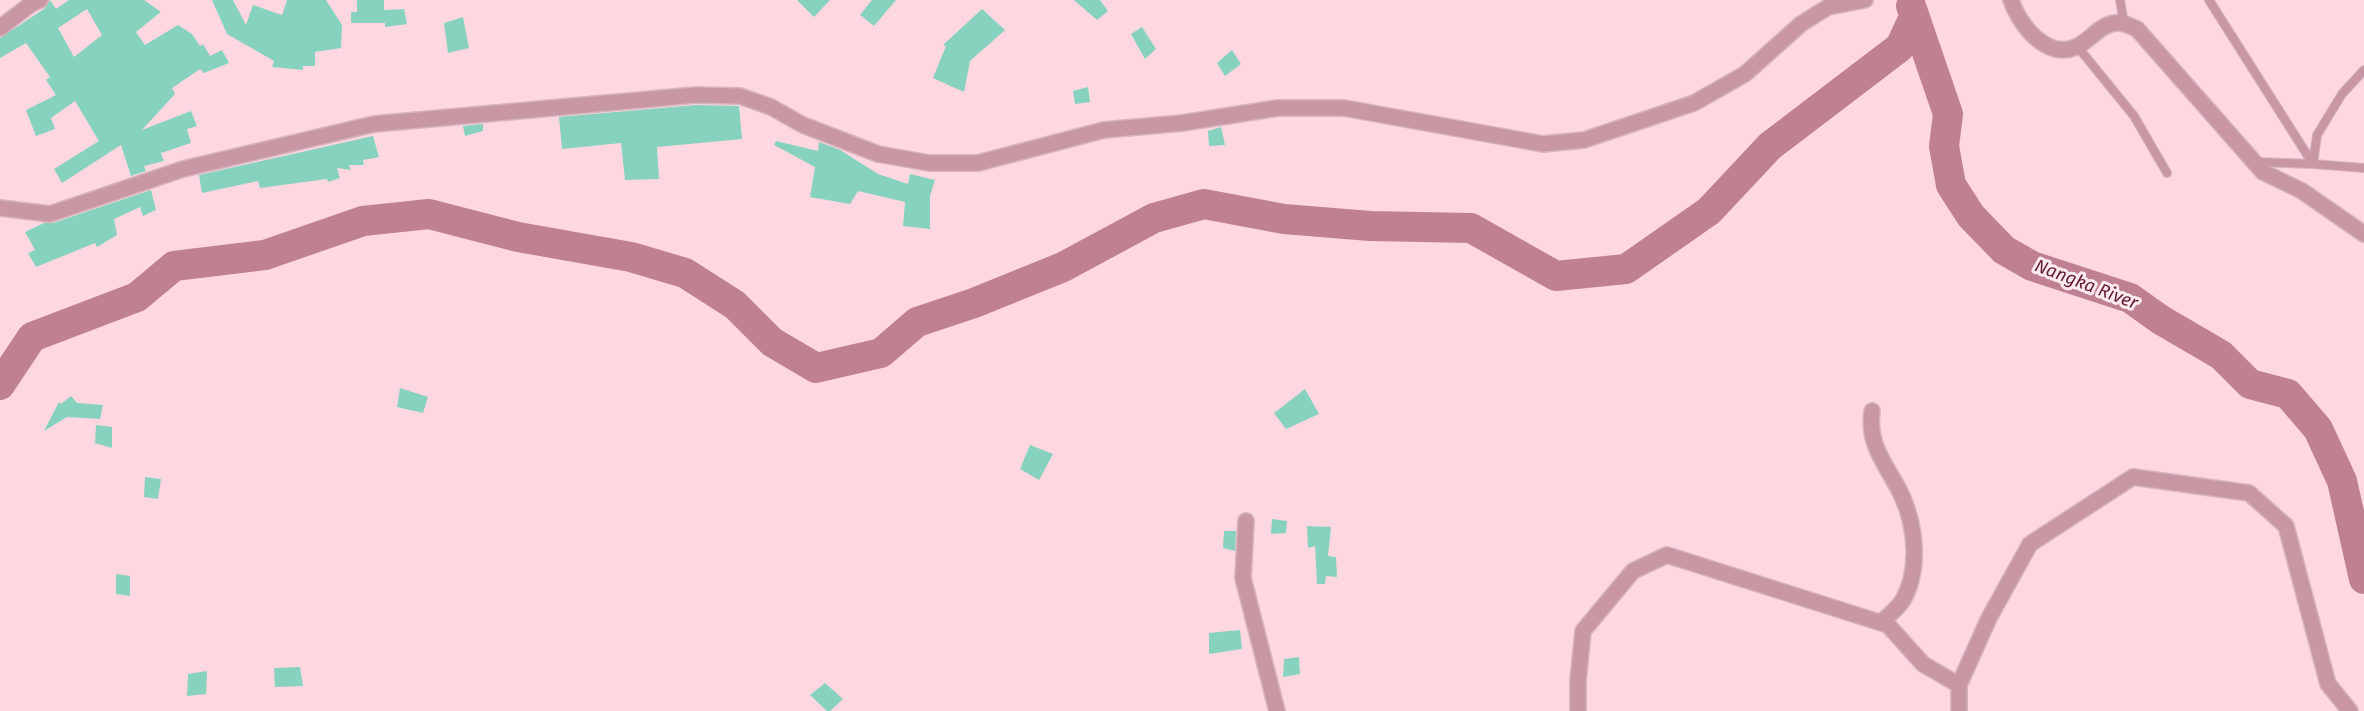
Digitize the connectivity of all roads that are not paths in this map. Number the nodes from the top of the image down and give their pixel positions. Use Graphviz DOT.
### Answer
graph roads {
  1 [pos="40,0"];
  2 [pos="2011,0"];
  3 [pos="2120,0"];
  4 [pos="2209,0"];
  5 [pos="1861,1"];
  6 [pos="2124,24"];
  7 [pos="0,28"];
  8 [pos="2077,46"];
  9 [pos="2364,70"];
  10 [pos="2254,162"];
  11 [pos="2313,164"];
  12 [pos="2364,168"];
  13 [pos="2167,173"];
  14 [pos="0,208"];
  15 [pos="2364,234"];
  16 [pos="1872,411"];
  17 [pos="1246,521"];
  18 [pos="1881,623"];
  19 [pos="1959,685"];
  20 [pos="1277,711"];
  21 [pos="1578,711"];
  22 [pos="1959,711"];
  23 [pos="2350,711"];
  1 -- 7 [label="street"];
  2 -- 8 [label="street"];
  3 -- 6 [label="lane"];
  4 -- 11 [label="lane"];
  5 -- 14 [label="street"];
  6 -- 8 [label="street"];
  6 -- 10 [label="street"];
  8 -- 13 [label="lane"];
  9 -- 11 [label="lane"];
  10 -- 11 [label="lane"];
  10 -- 15 [label="street"];
  11 -- 12 [label="lane"];
  16 -- 18 [label="street"];
  17 -- 20 [label="street"];
  18 -- 19 [label="street"];
  18 -- 21 [label="street"];
  19 -- 22 [label="street"];
  19 -- 23 [label="street"];
}
